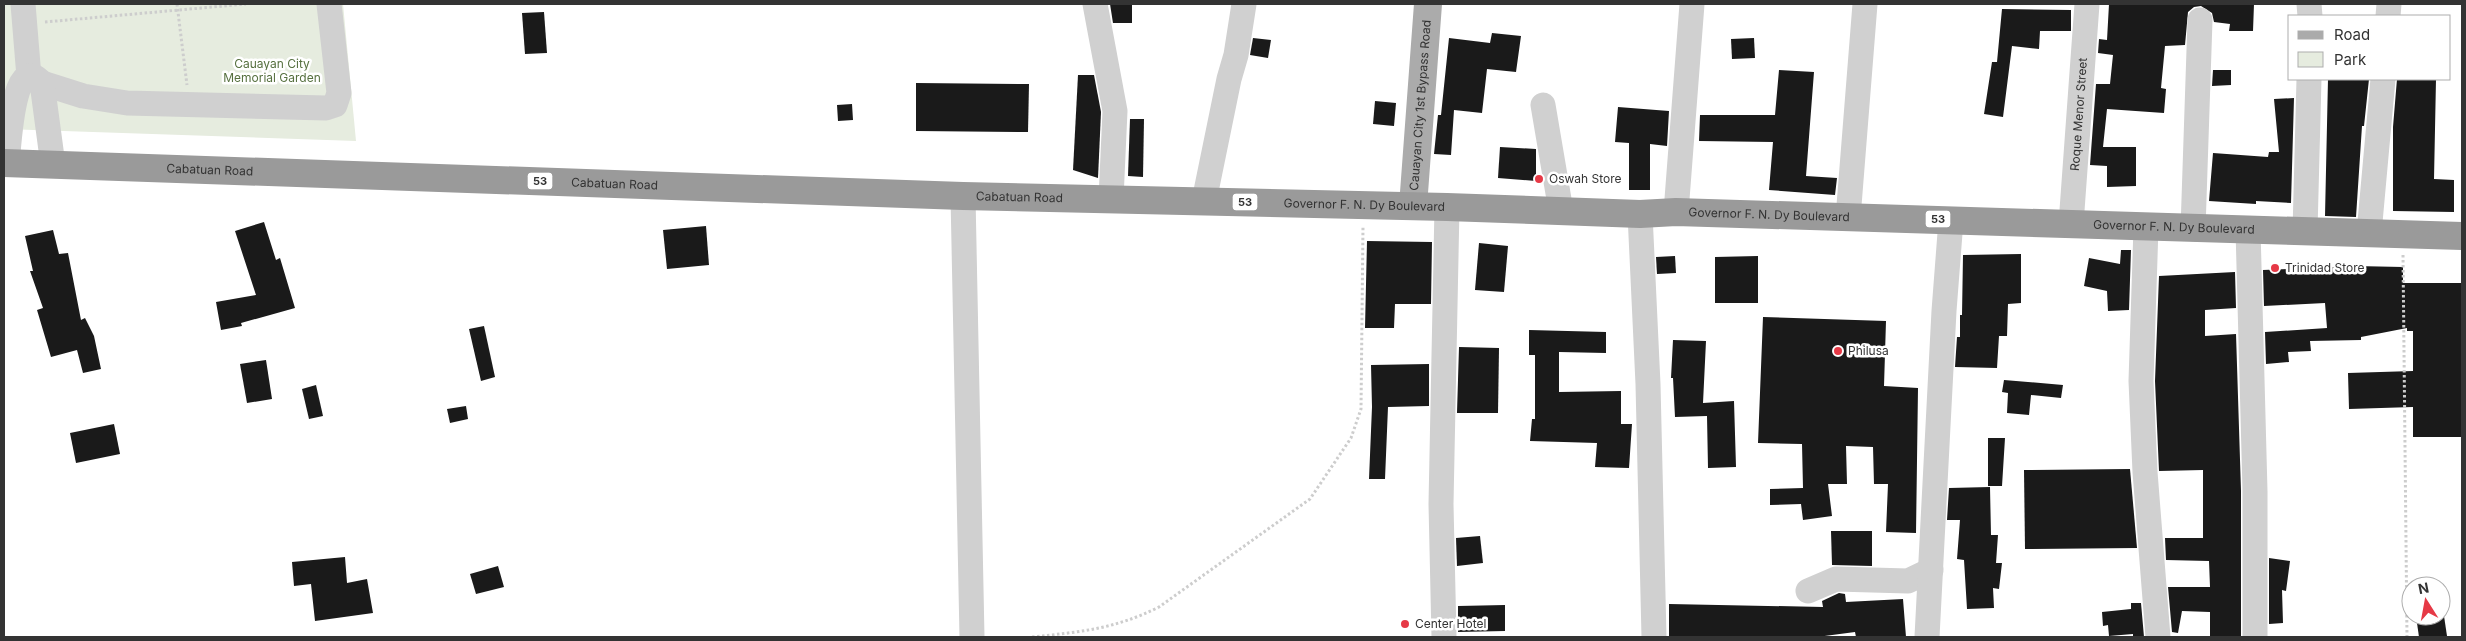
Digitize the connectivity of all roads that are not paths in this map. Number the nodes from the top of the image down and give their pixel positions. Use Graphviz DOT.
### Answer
graph roads {
  1 [pos="329,4"];
  2 [pos="1095,4"];
  3 [pos="1244,4"];
  4 [pos="1428,4"];
  5 [pos="1692,4"];
  6 [pos="1865,4"];
  7 [pos="2088,4"];
  8 [pos="23,12"];
  9 [pos="2200,20"];
  10 [pos="2308,80"];
  11 [pos="2383,80"];
  12 [pos="23,83"];
  13 [pos="1543,105"];
  14 [pos="6,163"];
  15 [pos="53,165"];
  16 [pos="963,196"];
  17 [pos="1076,198"];
  18 [pos="1110,199"];
  19 [pos="1204,201"];
  20 [pos="1413,206"];
  21 [pos="1447,207"];
  22 [pos="1561,211"];
  23 [pos="1676,212"];
  24 [pos="1640,214"];
  25 [pos="1848,218"];
  26 [pos="1951,220"];
  27 [pos="2071,224"];
  28 [pos="2146,227"];
  29 [pos="2193,229"];
  30 [pos="2248,229"];
  31 [pos="2305,231"];
  32 [pos="2369,233"];
  33 [pos="2462,236"];
  34 [pos="1932,570"];
  35 [pos="1808,591"];
  36 [pos="972,637"];
  37 [pos="1444,637"];
  38 [pos="1654,637"];
  39 [pos="1928,637"];
  40 [pos="2158,637"];
  41 [pos="2255,637"];
  1 -- 12 [label="street"];
  2 -- 18 [label="street"];
  3 -- 19 [label="street"];
  4 -- 20 [label="main road, Cauayan City 1st Bypass Road"];
  5 -- 23 [label="street"];
  6 -- 25 [label="street"];
  7 -- 27 [label="street, Roque Menor Street"];
  8 -- 12 [label="street"];
  9 -- 29 [label="street"];
  10 -- 31 [label="street"];
  11 -- 32 [label="street"];
  12 -- 14 [label="street"];
  12 -- 15 [label="street"];
  13 -- 22 [label="street"];
  14 -- 15 [label="highway, Cabatuan Road / 53"];
  15 -- 16 [label="highway, Cabatuan Road / 53"];
  16 -- 17 [label="highway, Cabatuan Road / 53"];
  16 -- 36 [label="street"];
  17 -- 18 [label="highway, Governor F. N. Dy Boulevard / 53"];
  18 -- 19 [label="highway, Governor F. N. Dy Boulevard / 53"];
  19 -- 20 [label="highway, Governor F. N. Dy Boulevard / 53"];
  20 -- 21 [label="highway, Governor F. N. Dy Boulevard / 53"];
  21 -- 22 [label="highway, Governor F. N. Dy Boulevard / 53"];
  21 -- 37 [label="street"];
  22 -- 24 [label="highway, Governor F. N. Dy Boulevard / 53"];
  23 -- 24 [label="highway, Governor F. N. Dy Boulevard / 53"];
  23 -- 25 [label="highway, Governor F. N. Dy Boulevard / 53"];
  24 -- 38 [label="street"];
  25 -- 26 [label="highway, Governor F. N. Dy Boulevard / 53"];
  26 -- 27 [label="highway, Governor F. N. Dy Boulevard / 53"];
  26 -- 34 [label="street"];
  27 -- 28 [label="highway, Governor F. N. Dy Boulevard / 53"];
  28 -- 29 [label="highway, Governor F. N. Dy Boulevard / 53"];
  28 -- 40 [label="street"];
  29 -- 30 [label="highway, Governor F. N. Dy Boulevard / 53"];
  30 -- 31 [label="highway, Governor F. N. Dy Boulevard / 53"];
  30 -- 41 [label="street"];
  31 -- 32 [label="highway, Governor F. N. Dy Boulevard / 53"];
  32 -- 33 [label="highway, Governor F. N. Dy Boulevard / 53"];
  34 -- 35 [label="street"];
  34 -- 39 [label="street"];
}
